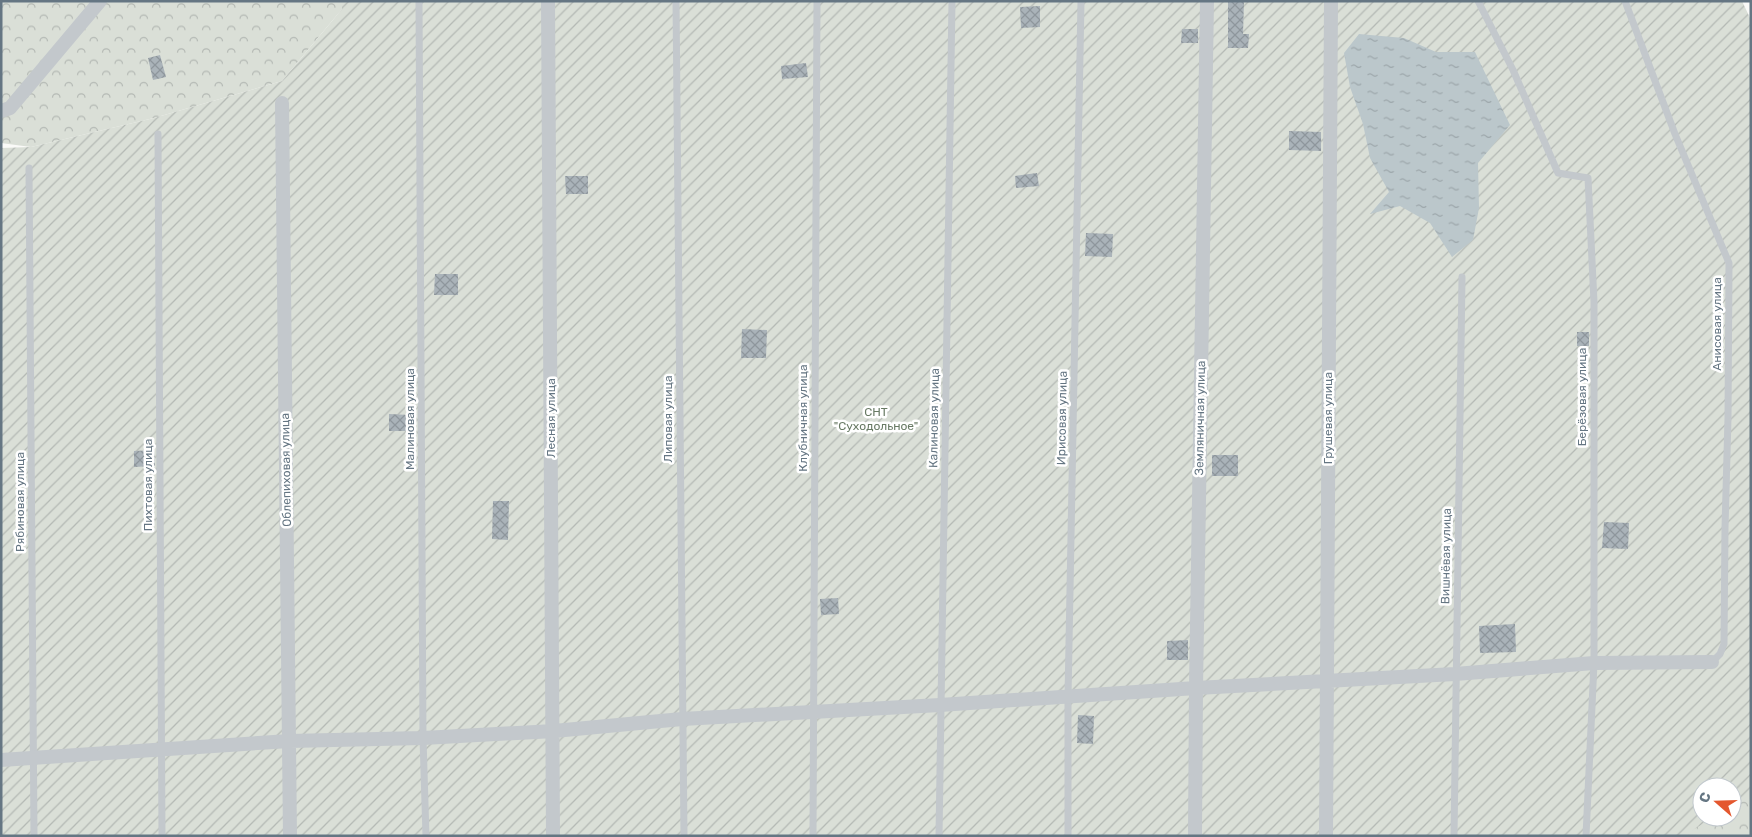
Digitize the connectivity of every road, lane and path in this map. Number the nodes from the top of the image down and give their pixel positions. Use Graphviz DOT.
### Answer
graph roads {
  1 [pos="100,1"];
  2 [pos="419,1"];
  3 [pos="548,1"];
  4 [pos="676,1"];
  5 [pos="817,1"];
  6 [pos="952,1"];
  7 [pos="1082,1"];
  8 [pos="1207,1"];
  9 [pos="1331,1"];
  10 [pos="1478,1"];
  11 [pos="1625,1"];
  12 [pos="282,103"];
  13 [pos="1,111"];
  14 [pos="158,134"];
  15 [pos="29,168"];
  16 [pos="1462,277"];
  17 [pos="1712,662"];
  18 [pos="1594,663"];
  19 [pos="1456,674"];
  20 [pos="1326,681"];
  21 [pos="1196,688"];
  22 [pos="1068,697"];
  23 [pos="940,705"];
  24 [pos="812,711"];
  25 [pos="682,718"];
  26 [pos="554,731"];
  27 [pos="423,738"];
  28 [pos="289,742"];
  29 [pos="161,749"];
  30 [pos="33,758"];
  31 [pos="1,760"];
  32 [pos="34,836"];
  33 [pos="162,836"];
  34 [pos="290,836"];
  35 [pos="426,836"];
  36 [pos="553,836"];
  37 [pos="684,836"];
  38 [pos="813,836"];
  39 [pos="939,836"];
  40 [pos="1068,836"];
  41 [pos="1195,836"];
  42 [pos="1326,836"];
  43 [pos="1454,836"];
  44 [pos="1586,836"];
  1 -- 13 [label="street"];
  2 -- 27 [label="lane, Малиновая улица"];
  3 -- 26 [label="street, Лесная улица"];
  4 -- 25 [label="lane, Липовая улица"];
  5 -- 24 [label="lane, Клубничная улица"];
  6 -- 23 [label="lane, Калиновая улица"];
  7 -- 22 [label="lane, Ирисовая улица"];
  8 -- 21 [label="street, Земляничная улица"];
  9 -- 20 [label="street, Грушевая улица"];
  10 -- 18 [label="lane, Берёзовая улица"];
  11 -- 17 [label="lane, Анисовая улица"];
  12 -- 28 [label="street, Облепиховая улица"];
  14 -- 29 [label="lane, Пихтовая улица"];
  15 -- 30 [label="lane, Рябиновая улица"];
  16 -- 19 [label="lane, Вишнёвая улица"];
  17 -- 18 [label="street"];
  18 -- 19 [label="street"];
  18 -- 44 [label="lane, Берёзовая улица"];
  19 -- 20 [label="street"];
  19 -- 43 [label="lane, Вишнёвая улица"];
  20 -- 21 [label="street"];
  20 -- 42 [label="street, Грушевая улица"];
  21 -- 22 [label="street"];
  21 -- 41 [label="street, Земляничная улица"];
  22 -- 23 [label="street"];
  22 -- 40 [label="lane, Ирисовая улица"];
  23 -- 24 [label="street"];
  23 -- 39 [label="lane, Калиновая улица"];
  24 -- 25 [label="street"];
  24 -- 38 [label="lane, Клубничная улица"];
  25 -- 26 [label="street"];
  25 -- 37 [label="lane, Липовая улица"];
  26 -- 27 [label="street"];
  26 -- 36 [label="street, Лесная улица"];
  27 -- 28 [label="street"];
  27 -- 35 [label="lane, Малиновая улица"];
  28 -- 29 [label="street"];
  28 -- 34 [label="street, Облепиховая улица"];
  29 -- 30 [label="street"];
  29 -- 33 [label="lane, Пихтовая улица"];
  30 -- 31 [label="street"];
  30 -- 32 [label="lane, Рябиновая улица"];
}
